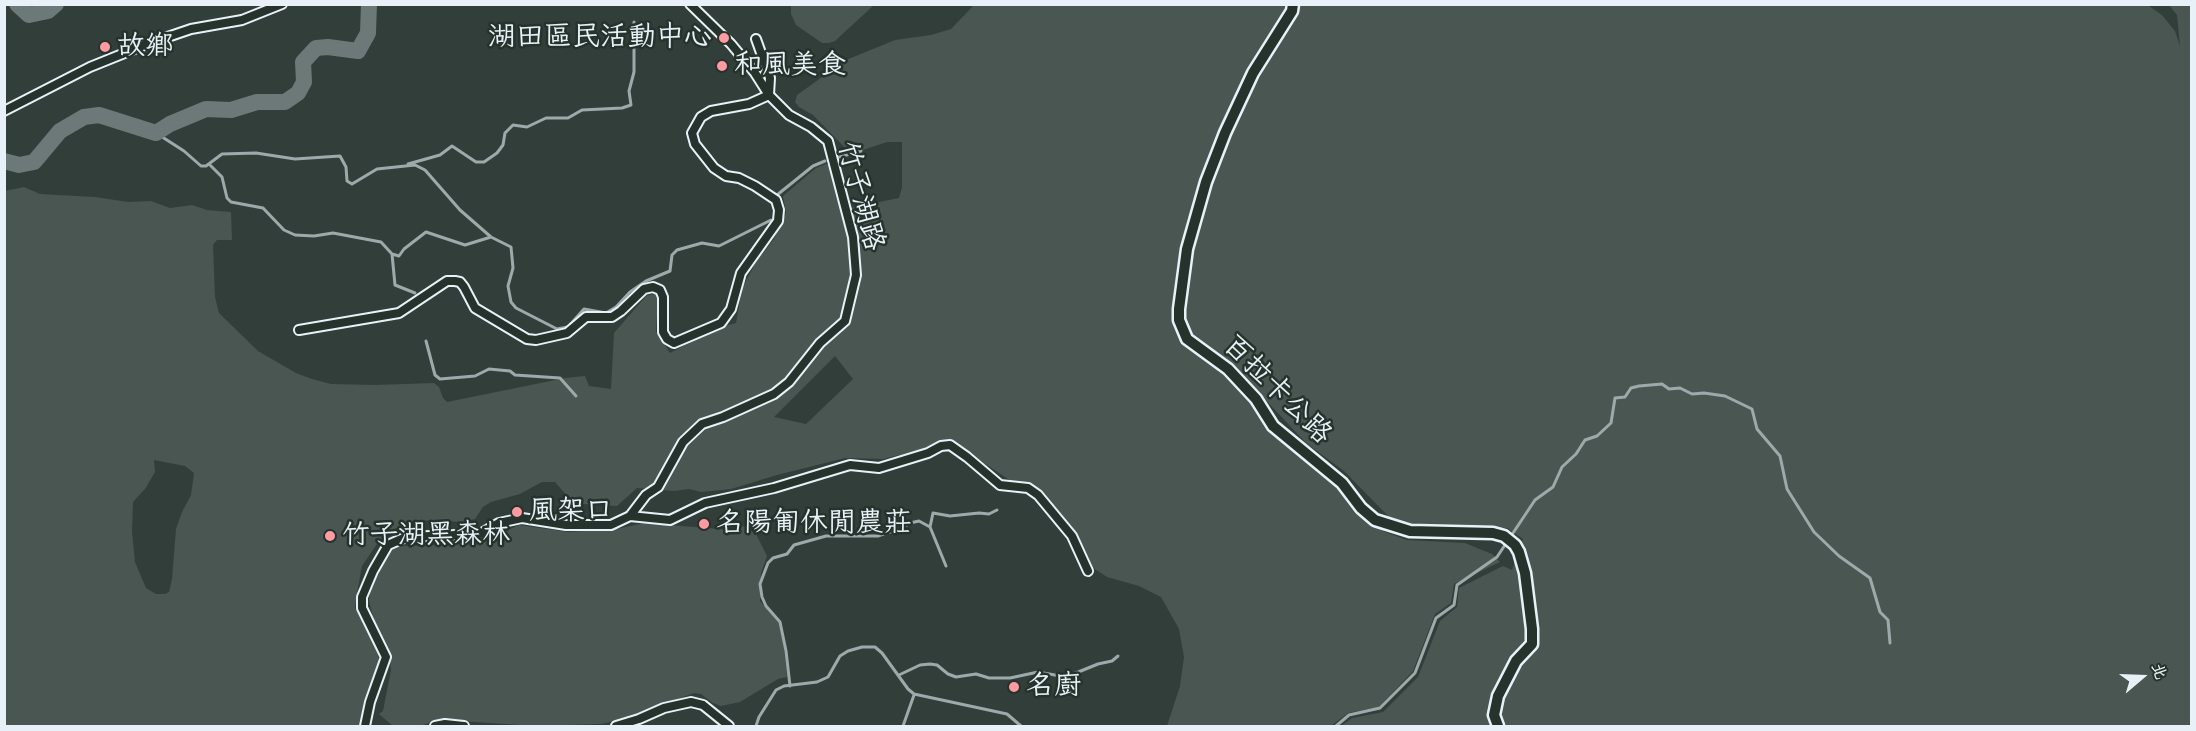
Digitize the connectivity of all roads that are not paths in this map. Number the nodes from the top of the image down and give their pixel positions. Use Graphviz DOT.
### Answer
graph roads {
  1 [pos="282,4"];
  2 [pos="690,4"];
  3 [pos="1293,4"];
  4 [pos="756,39"];
  5 [pos="769,95"];
  6 [pos="4,111"];
  7 [pos="300,330"];
  8 [pos="630,516"];
  9 [pos="1088,571"];
  10 [pos="365,726"];
  11 [pos="435,726"];
  12 [pos="464,726"];
  13 [pos="616,726"];
  14 [pos="729,726"];
  15 [pos="1498,726"];
  1 -- 6 [label="street"];
  2 -- 5 [label="street, 竹子湖路"];
  3 -- 15 [label="main road, 百拉卡公路"];
  4 -- 5 [label="street"];
  5 -- 7 [label="street"];
  5 -- 8 [label="street, 竹子湖路"];
  8 -- 9 [label="street"];
  8 -- 10 [label="street"];
  11 -- 12 [label="street"];
  13 -- 14 [label="street"];
}
